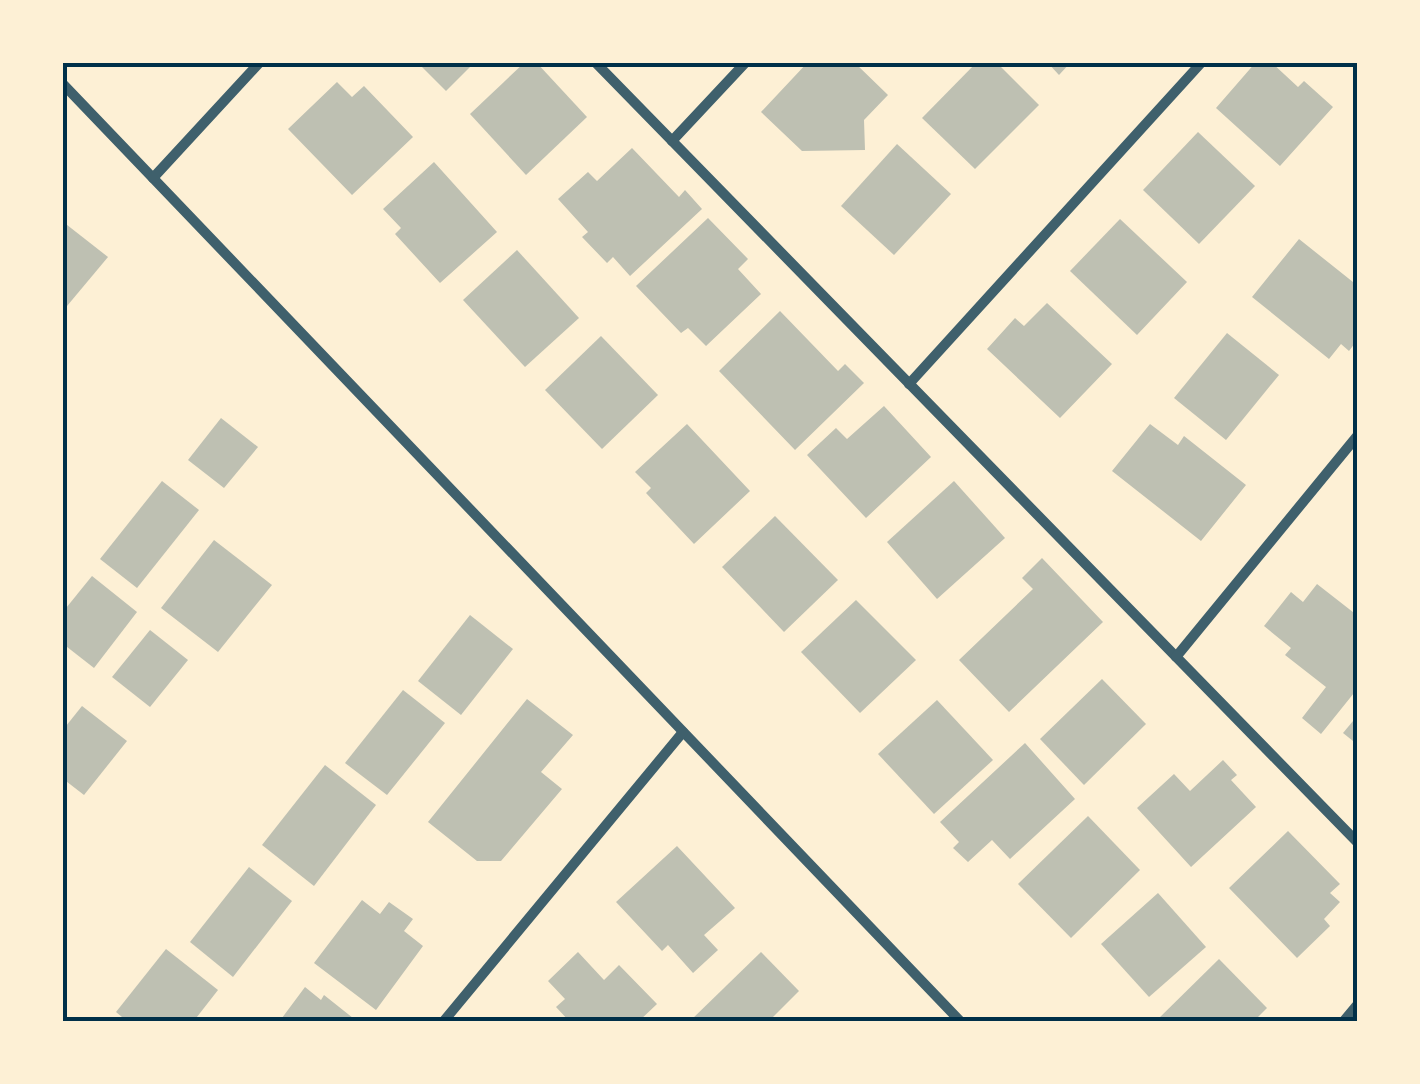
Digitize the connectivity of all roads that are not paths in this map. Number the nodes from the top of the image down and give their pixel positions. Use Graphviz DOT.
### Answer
graph roads {
  1 [pos="260,62"];
  2 [pos="595,62"];
  3 [pos="746,62"];
  4 [pos="1202,62"];
  5 [pos="62,83"];
  6 [pos="672,141"];
  7 [pos="153,178"];
  8 [pos="909,384"];
  9 [pos="1358,436"];
  10 [pos="1176,658"];
  11 [pos="683,732"];
  12 [pos="1358,843"];
  13 [pos="1358,1004"];
  14 [pos="443,1022"];
  15 [pos="962,1022"];
  16 [pos="1343,1022"];
  1 -- 7 [label="street"];
  2 -- 6 [label="street"];
  3 -- 6 [label="street"];
  4 -- 8 [label="street"];
  5 -- 7 [label="street"];
  6 -- 8 [label="street"];
  7 -- 11 [label="street"];
  8 -- 10 [label="street"];
  9 -- 10 [label="street"];
  10 -- 12 [label="street"];
  11 -- 14 [label="street"];
  11 -- 15 [label="street"];
  13 -- 16 [label="street"];
}
